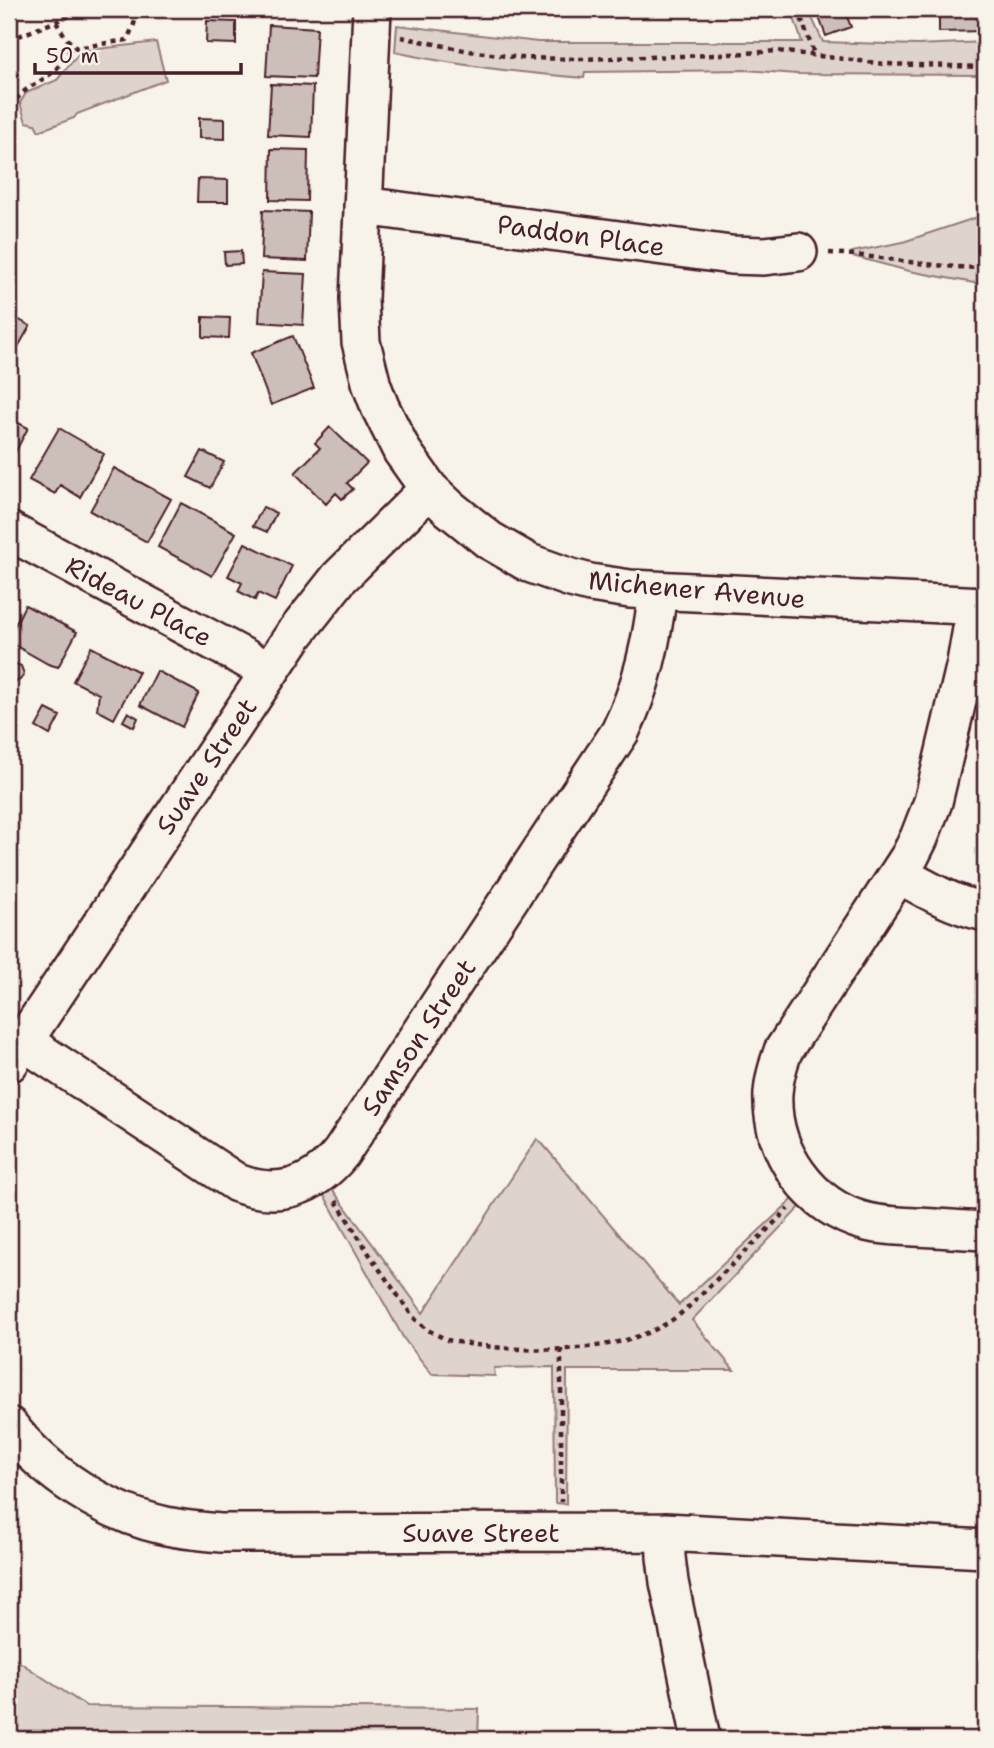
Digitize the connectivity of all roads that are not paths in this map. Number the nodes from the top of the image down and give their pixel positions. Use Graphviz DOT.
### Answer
graph roads {
  1 [pos="382,22"];
  2 [pos="363,206"];
  3 [pos="798,252"];
  4 [pos="429,489"];
  5 [pos="9,531"];
  6 [pos="658,591"];
  7 [pos="980,606"];
  8 [pos="270,671"];
  9 [pos="899,874"];
  10 [pos="985,912"];
  11 [pos="16,1052"];
  12 [pos="985,1231"];
  13 [pos="9,1426"];
  14 [pos="665,1532"];
  15 [pos="985,1549"];
  16 [pos="701,1739"];
  1 -- 2 [label="street, Michener Avenue"];
  2 -- 3 [label="street, Paddon Place"];
  2 -- 4 [label="street, Michener Avenue"];
  4 -- 6 [label="street, Michener Avenue"];
  4 -- 8 [label="street, Suave Street"];
  5 -- 8 [label="street, Rideau Place"];
  6 -- 7 [label="street, Michener Avenue"];
  6 -- 11 [label="street, Samson Street"];
  7 -- 9 [label="street"];
  8 -- 11 [label="street, Suave Street"];
  9 -- 10 [label="street"];
  9 -- 12 [label="street"];
  13 -- 14 [label="street, Suave Street"];
  14 -- 15 [label="street, Suave Street"];
  14 -- 16 [label="street"];
}
